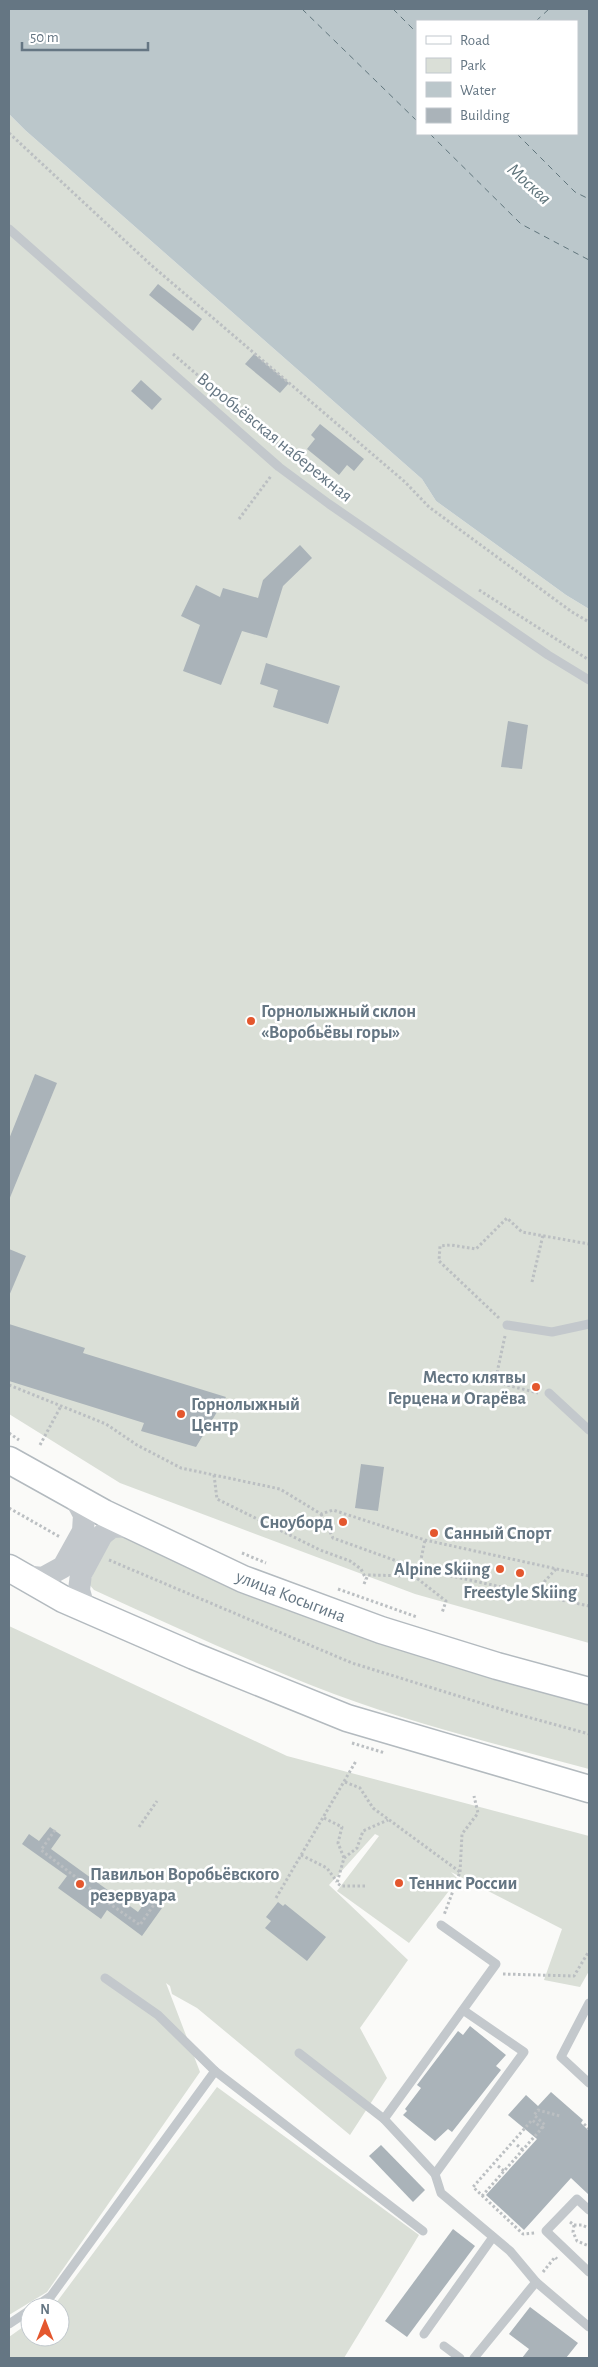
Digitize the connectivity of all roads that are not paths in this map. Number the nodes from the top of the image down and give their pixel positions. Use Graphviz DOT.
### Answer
graph roads {
  1 [pos="9,229"];
  2 [pos="589,680"];
  3 [pos="589,1324"];
  4 [pos="507,1325"];
  5 [pos="549,1393"];
  6 [pos="589,1430"];
  7 [pos="17,1452"];
  8 [pos="74,1496"];
  9 [pos="132,1526"];
  10 [pos="84,1550"];
  11 [pos="15,1572"];
  12 [pos="84,1608"];
  13 [pos="589,1691"];
  14 [pos="589,1789"];
  15 [pos="441,1925"];
  16 [pos="105,1978"];
  17 [pos="589,2003"];
  18 [pos="463,2010"];
  19 [pos="299,2052"];
  20 [pos="215,2070"];
  21 [pos="589,2083"];
  22 [pos="384,2119"];
  23 [pos="435,2174"];
  24 [pos="589,2210"];
  25 [pos="423,2230"];
  26 [pos="493,2237"];
  27 [pos="589,2272"];
  28 [pos="536,2282"];
  29 [pos="50,2297"];
  30 [pos="20,2317"];
  31 [pos="9,2324"];
  32 [pos="589,2327"];
  33 [pos="424,2334"];
  34 [pos="444,2346"];
  35 [pos="460,2358"];
  36 [pos="474,2358"];
  1 -- 2 [label="lane, Воробьёвская набережная"];
  3 -- 4 [label="lane"];
  5 -- 6 [label="lane"];
  7 -- 8 [label="main road, улица Косыгина"];
  8 -- 9 [label="main road, улица Косыгина"];
  8 -- 10 [label="street"];
  9 -- 10 [label="street"];
  9 -- 13 [label="main road, улица Косыгина"];
  10 -- 11 [label="street"];
  10 -- 12 [label="street"];
  11 -- 12 [label="main road"];
  12 -- 14 [label="main road"];
  15 -- 18 [label="lane"];
  16 -- 20 [label="lane"];
  17 -- 21 [label="lane"];
  18 -- 22 [label="lane"];
  18 -- 23 [label="lane"];
  19 -- 22 [label="lane"];
  20 -- 25 [label="lane"];
  20 -- 29 [label="lane"];
  22 -- 23 [label="lane"];
  23 -- 26 [label="lane"];
  24 -- 27 [label="lane"];
  26 -- 28 [label="lane"];
  26 -- 33 [label="lane"];
  28 -- 32 [label="lane"];
  28 -- 36 [label="lane"];
  30 -- 31 [label="lane"];
  34 -- 35 [label="lane"];
}
